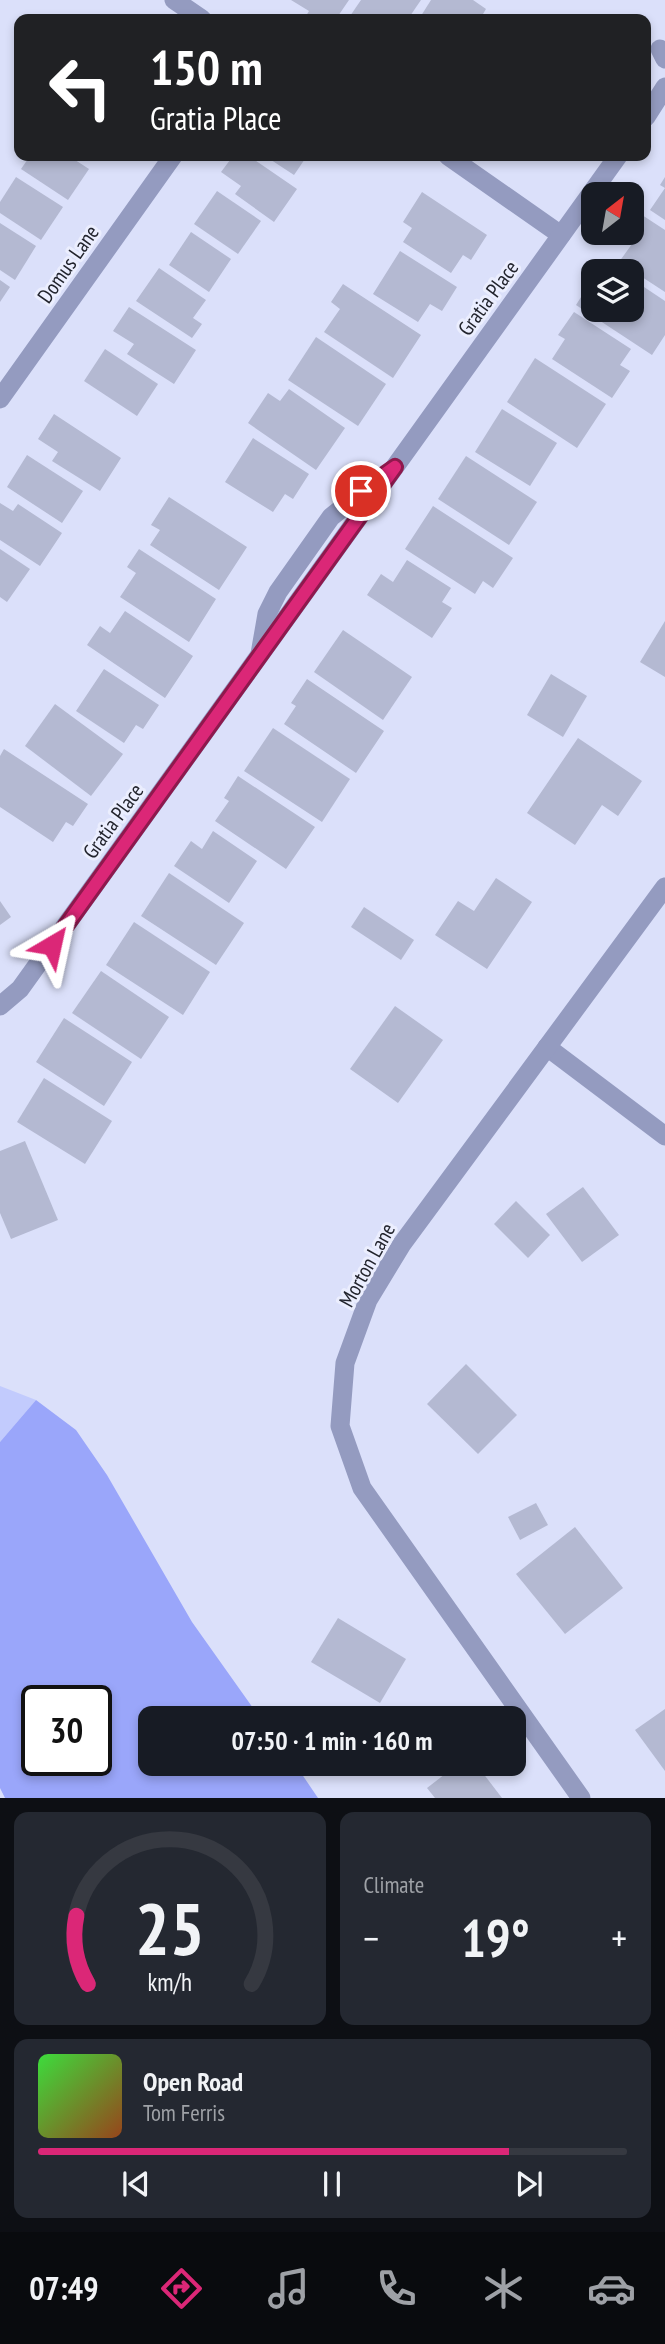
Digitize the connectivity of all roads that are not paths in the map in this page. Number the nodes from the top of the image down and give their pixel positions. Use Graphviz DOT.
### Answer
graph roads {
  1 [pos="174,0"];
  2 [pos="195,14"];
  3 [pos="665,87"];
  4 [pos="651,109"];
  5 [pos="169,161"];
  6 [pos="455,161"];
  7 [pos="614,161"];
  8 [pos="561,235"];
  9 [pos="0,399"];
  10 [pos="665,887"];
  11 [pos="0,1006"];
  12 [pos="547,1047"];
  13 [pos="665,1136"];
  14 [pos="581,1798"];
  1 -- 2 [label="street"];
  3 -- 4 [label="street"];
  5 -- 9 [label="street, Domus Lane"];
  6 -- 8 [label="street"];
  7 -- 8 [label="street, Gratia Place"];
  8 -- 11 [label="street, Gratia Place"];
  10 -- 12 [label="street, Morton Lane"];
  12 -- 13 [label="street"];
  12 -- 14 [label="street, Morton Lane"];
}
